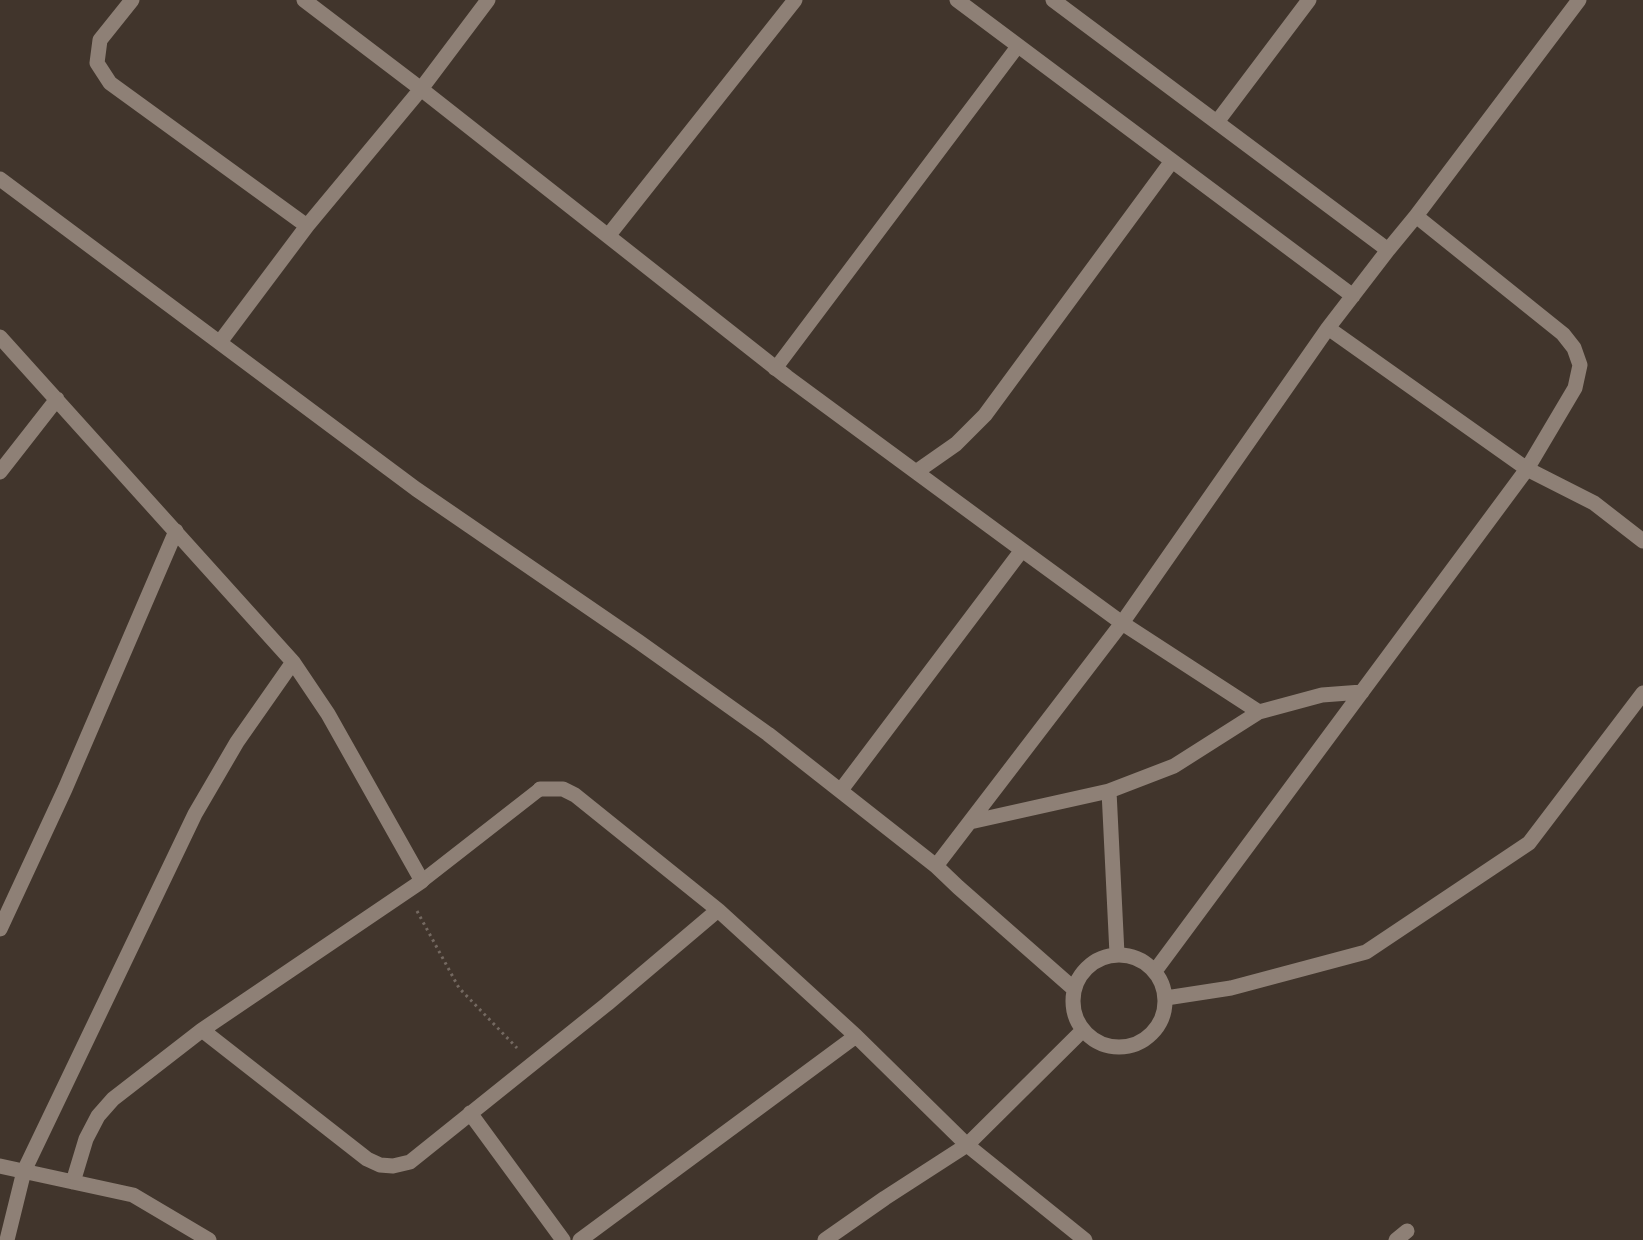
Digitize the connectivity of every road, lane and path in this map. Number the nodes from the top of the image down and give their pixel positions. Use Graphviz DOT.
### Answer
graph roads {
  1 [pos="132,0"];
  2 [pos="304,0"];
  3 [pos="488,0"];
  4 [pos="795,0"];
  5 [pos="957,0"];
  6 [pos="1053,0"];
  7 [pos="1309,0"];
  8 [pos="1579,0"];
  9 [pos="1018,46"];
  10 [pos="421,89"];
  11 [pos="1217,122"];
  12 [pos="1172,161"];
  13 [pos="0,179"];
  14 [pos="1416,216"];
  15 [pos="307,226"];
  16 [pos="608,236"];
  17 [pos="1388,250"];
  18 [pos="1353,296"];
  19 [pos="1328,328"];
  20 [pos="0,336"];
  21 [pos="220,342"];
  22 [pos="776,369"];
  23 [pos="57,399"];
  24 [pos="1527,469"];
  25 [pos="0,472"];
  26 [pos="916,472"];
  27 [pos="176,530"];
  28 [pos="1643,541"];
  29 [pos="1022,550"];
  30 [pos="1122,623"];
  31 [pos="293,662"];
  32 [pos="1362,692"];
  33 [pos="1643,693"];
  34 [pos="1259,712"];
  35 [pos="540,789"];
  36 [pos="841,790"];
  37 [pos="1109,791"];
  38 [pos="970,822"];
  39 [pos="936,866"];
  40 [pos="422,881"];
  41 [pos="406,893"];
  42 [pos="718,910"];
  43 [pos="0,929"];
  44 [pos="1116,954"];
  45 [pos="1155,971"];
  46 [pos="1074,989"];
  47 [pos="1166,998"];
  48 [pos="202,1030"];
  49 [pos="1083,1030"];
  50 [pos="856,1036"];
  51 [pos="533,1065"];
  52 [pos="470,1113"];
  53 [pos="967,1145"];
  54 [pos="0,1166"];
  55 [pos="24,1172"];
  56 [pos="73,1182"];
  57 [pos="7,1240"];
  58 [pos="210,1240"];
  59 [pos="562,1240"];
  60 [pos="580,1240"];
  61 [pos="825,1240"];
  62 [pos="1085,1240"];
  1 -- 15 [label="street"];
  2 -- 10 [label="street"];
  3 -- 10 [label="street"];
  4 -- 16 [label="street"];
  5 -- 9 [label="street"];
  6 -- 11 [label="street"];
  7 -- 11 [label="street"];
  8 -- 14 [label="street"];
  9 -- 12 [label="street"];
  9 -- 22 [label="lane"];
  10 -- 15 [label="street"];
  10 -- 16 [label="street"];
  11 -- 17 [label="street"];
  12 -- 18 [label="street"];
  12 -- 26 [label="street"];
  13 -- 21 [label="street"];
  14 -- 17 [label="street"];
  14 -- 24 [label="street"];
  15 -- 21 [label="street"];
  16 -- 22 [label="street"];
  17 -- 18 [label="street"];
  18 -- 19 [label="street"];
  19 -- 24 [label="street"];
  19 -- 30 [label="street"];
  20 -- 23 [label="street"];
  21 -- 36 [label="street"];
  22 -- 26 [label="street"];
  23 -- 25 [label="street"];
  23 -- 27 [label="street"];
  24 -- 28 [label="street"];
  24 -- 32 [label="street"];
  26 -- 29 [label="street"];
  27 -- 31 [label="street"];
  27 -- 43 [label="street"];
  29 -- 30 [label="street"];
  29 -- 36 [label="street"];
  30 -- 34 [label="street"];
  30 -- 38 [label="street"];
  31 -- 40 [label="street"];
  31 -- 55 [label="street"];
  32 -- 34 [label="street"];
  32 -- 45 [label="street"];
  33 -- 47 [label="street"];
  34 -- 37 [label="street"];
  35 -- 40 [label="lane"];
  35 -- 42 [label="street"];
  36 -- 39 [label="street"];
  37 -- 38 [label="street"];
  37 -- 44 [label="street"];
  38 -- 39 [label="street"];
  39 -- 46 [label="street"];
  40 -- 41 [label="street"];
  41 -- 48 [label="street"];
  41 -- 51 [label="path"];
  42 -- 50 [label="street"];
  42 -- 51 [label="street"];
  44 -- 45 [label="street"];
  44 -- 46 [label="street"];
  45 -- 47 [label="street"];
  46 -- 49 [label="street"];
  47 -- 49 [label="street"];
  48 -- 52 [label="street"];
  48 -- 56 [label="street"];
  49 -- 53 [label="street"];
  50 -- 53 [label="street"];
  50 -- 60 [label="street"];
  51 -- 52 [label="street"];
  52 -- 59 [label="street"];
  53 -- 61 [label="street"];
  53 -- 62 [label="street"];
  54 -- 55 [label="street"];
  55 -- 56 [label="street"];
  55 -- 57 [label="street"];
  56 -- 58 [label="street"];
}
